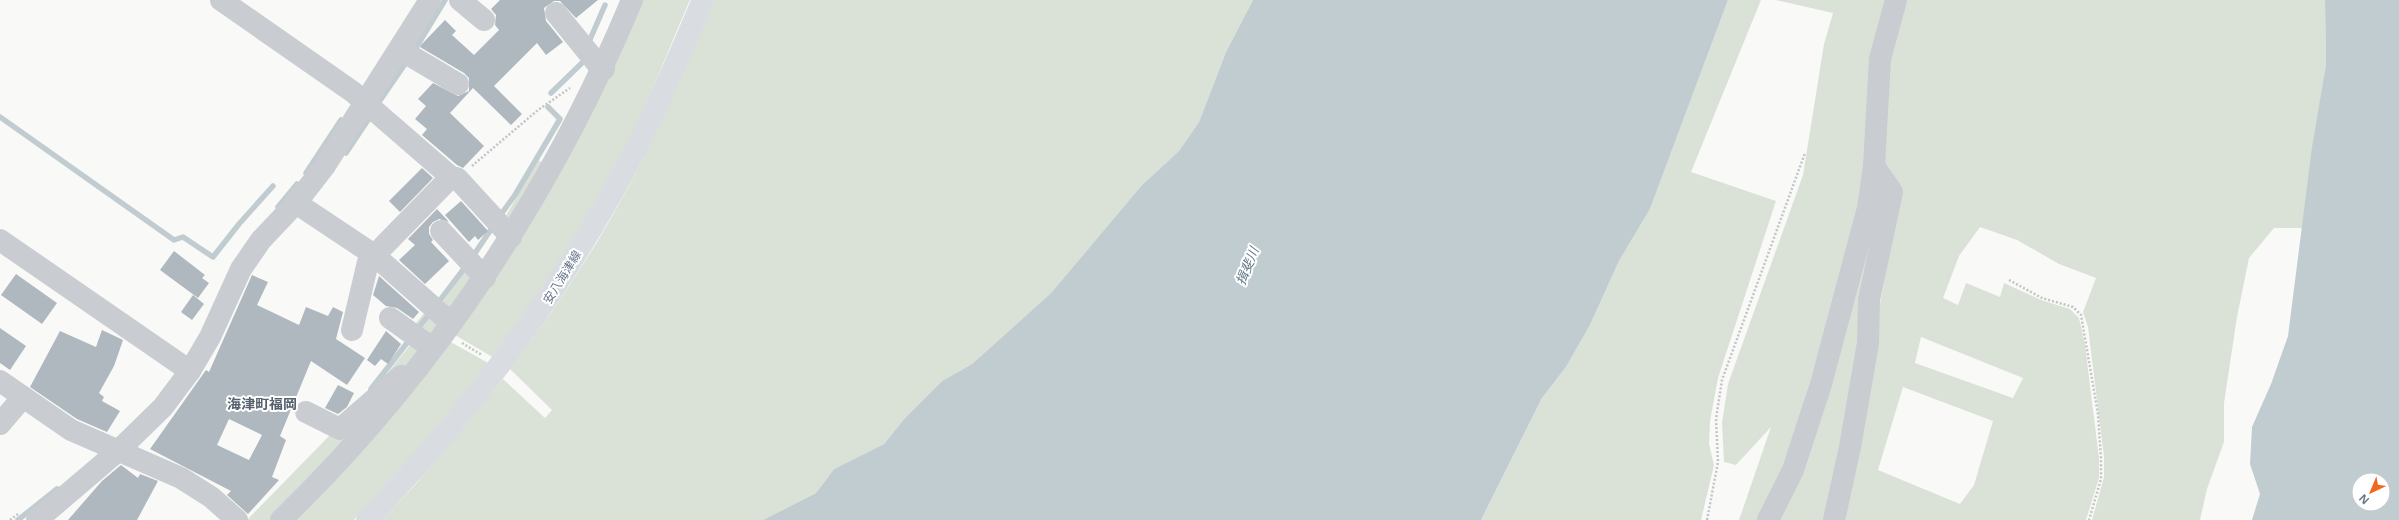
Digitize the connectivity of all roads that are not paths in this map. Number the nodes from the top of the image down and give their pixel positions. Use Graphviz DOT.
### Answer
graph roads {
  1 [pos="222,0"];
  2 [pos="430,0"];
  3 [pos="460,0"];
  4 [pos="632,0"];
  5 [pos="703,0"];
  6 [pos="1896,0"];
  7 [pos="556,13"];
  8 [pos="484,20"];
  9 [pos="399,49"];
  10 [pos="604,68"];
  11 [pos="458,84"];
  12 [pos="365,102"];
  13 [pos="1874,166"];
  14 [pos="454,178"];
  15 [pos="296,203"];
  16 [pos="442,232"];
  17 [pos="511,237"];
  18 [pos="0,240"];
  19 [pos="374,254"];
  20 [pos="485,278"];
  21 [pos="390,318"];
  22 [pos="352,330"];
  23 [pos="443,335"];
  24 [pos="190,371"];
  25 [pos="415,372"];
  26 [pos="0,381"];
  27 [pos="23,397"];
  28 [pos="306,412"];
  29 [pos="0,424"];
  30 [pos="118,451"];
  31 [pos="37,520"];
  32 [pos="237,520"];
  33 [pos="281,520"];
  34 [pos="367,520"];
  35 [pos="1768,520"];
  36 [pos="1834,520"];
  1 -- 12 [label="street"];
  2 -- 9 [label="street"];
  3 -- 8 [label="street"];
  4 -- 10 [label="street"];
  5 -- 34 [label="main road, 安八海津線"];
  6 -- 13 [label="street"];
  7 -- 10 [label="street"];
  9 -- 11 [label="street"];
  9 -- 12 [label="street"];
  10 -- 17 [label="street"];
  12 -- 14 [label="street"];
  12 -- 15 [label="street"];
  13 -- 35 [label="street"];
  13 -- 36 [label="street"];
  14 -- 17 [label="street"];
  14 -- 19 [label="street"];
  15 -- 19 [label="street"];
  15 -- 24 [label="street"];
  16 -- 20 [label="street"];
  17 -- 20 [label="street"];
  18 -- 24 [label="street"];
  19 -- 22 [label="street"];
  19 -- 23 [label="street"];
  20 -- 23 [label="street"];
  21 -- 23 [label="street"];
  23 -- 25 [label="street"];
  24 -- 30 [label="street"];
  25 -- 28 [label="street"];
  25 -- 33 [label="street"];
  26 -- 27 [label="street"];
  27 -- 29 [label="street"];
  27 -- 30 [label="street"];
  30 -- 31 [label="street"];
  30 -- 32 [label="street"];
}
